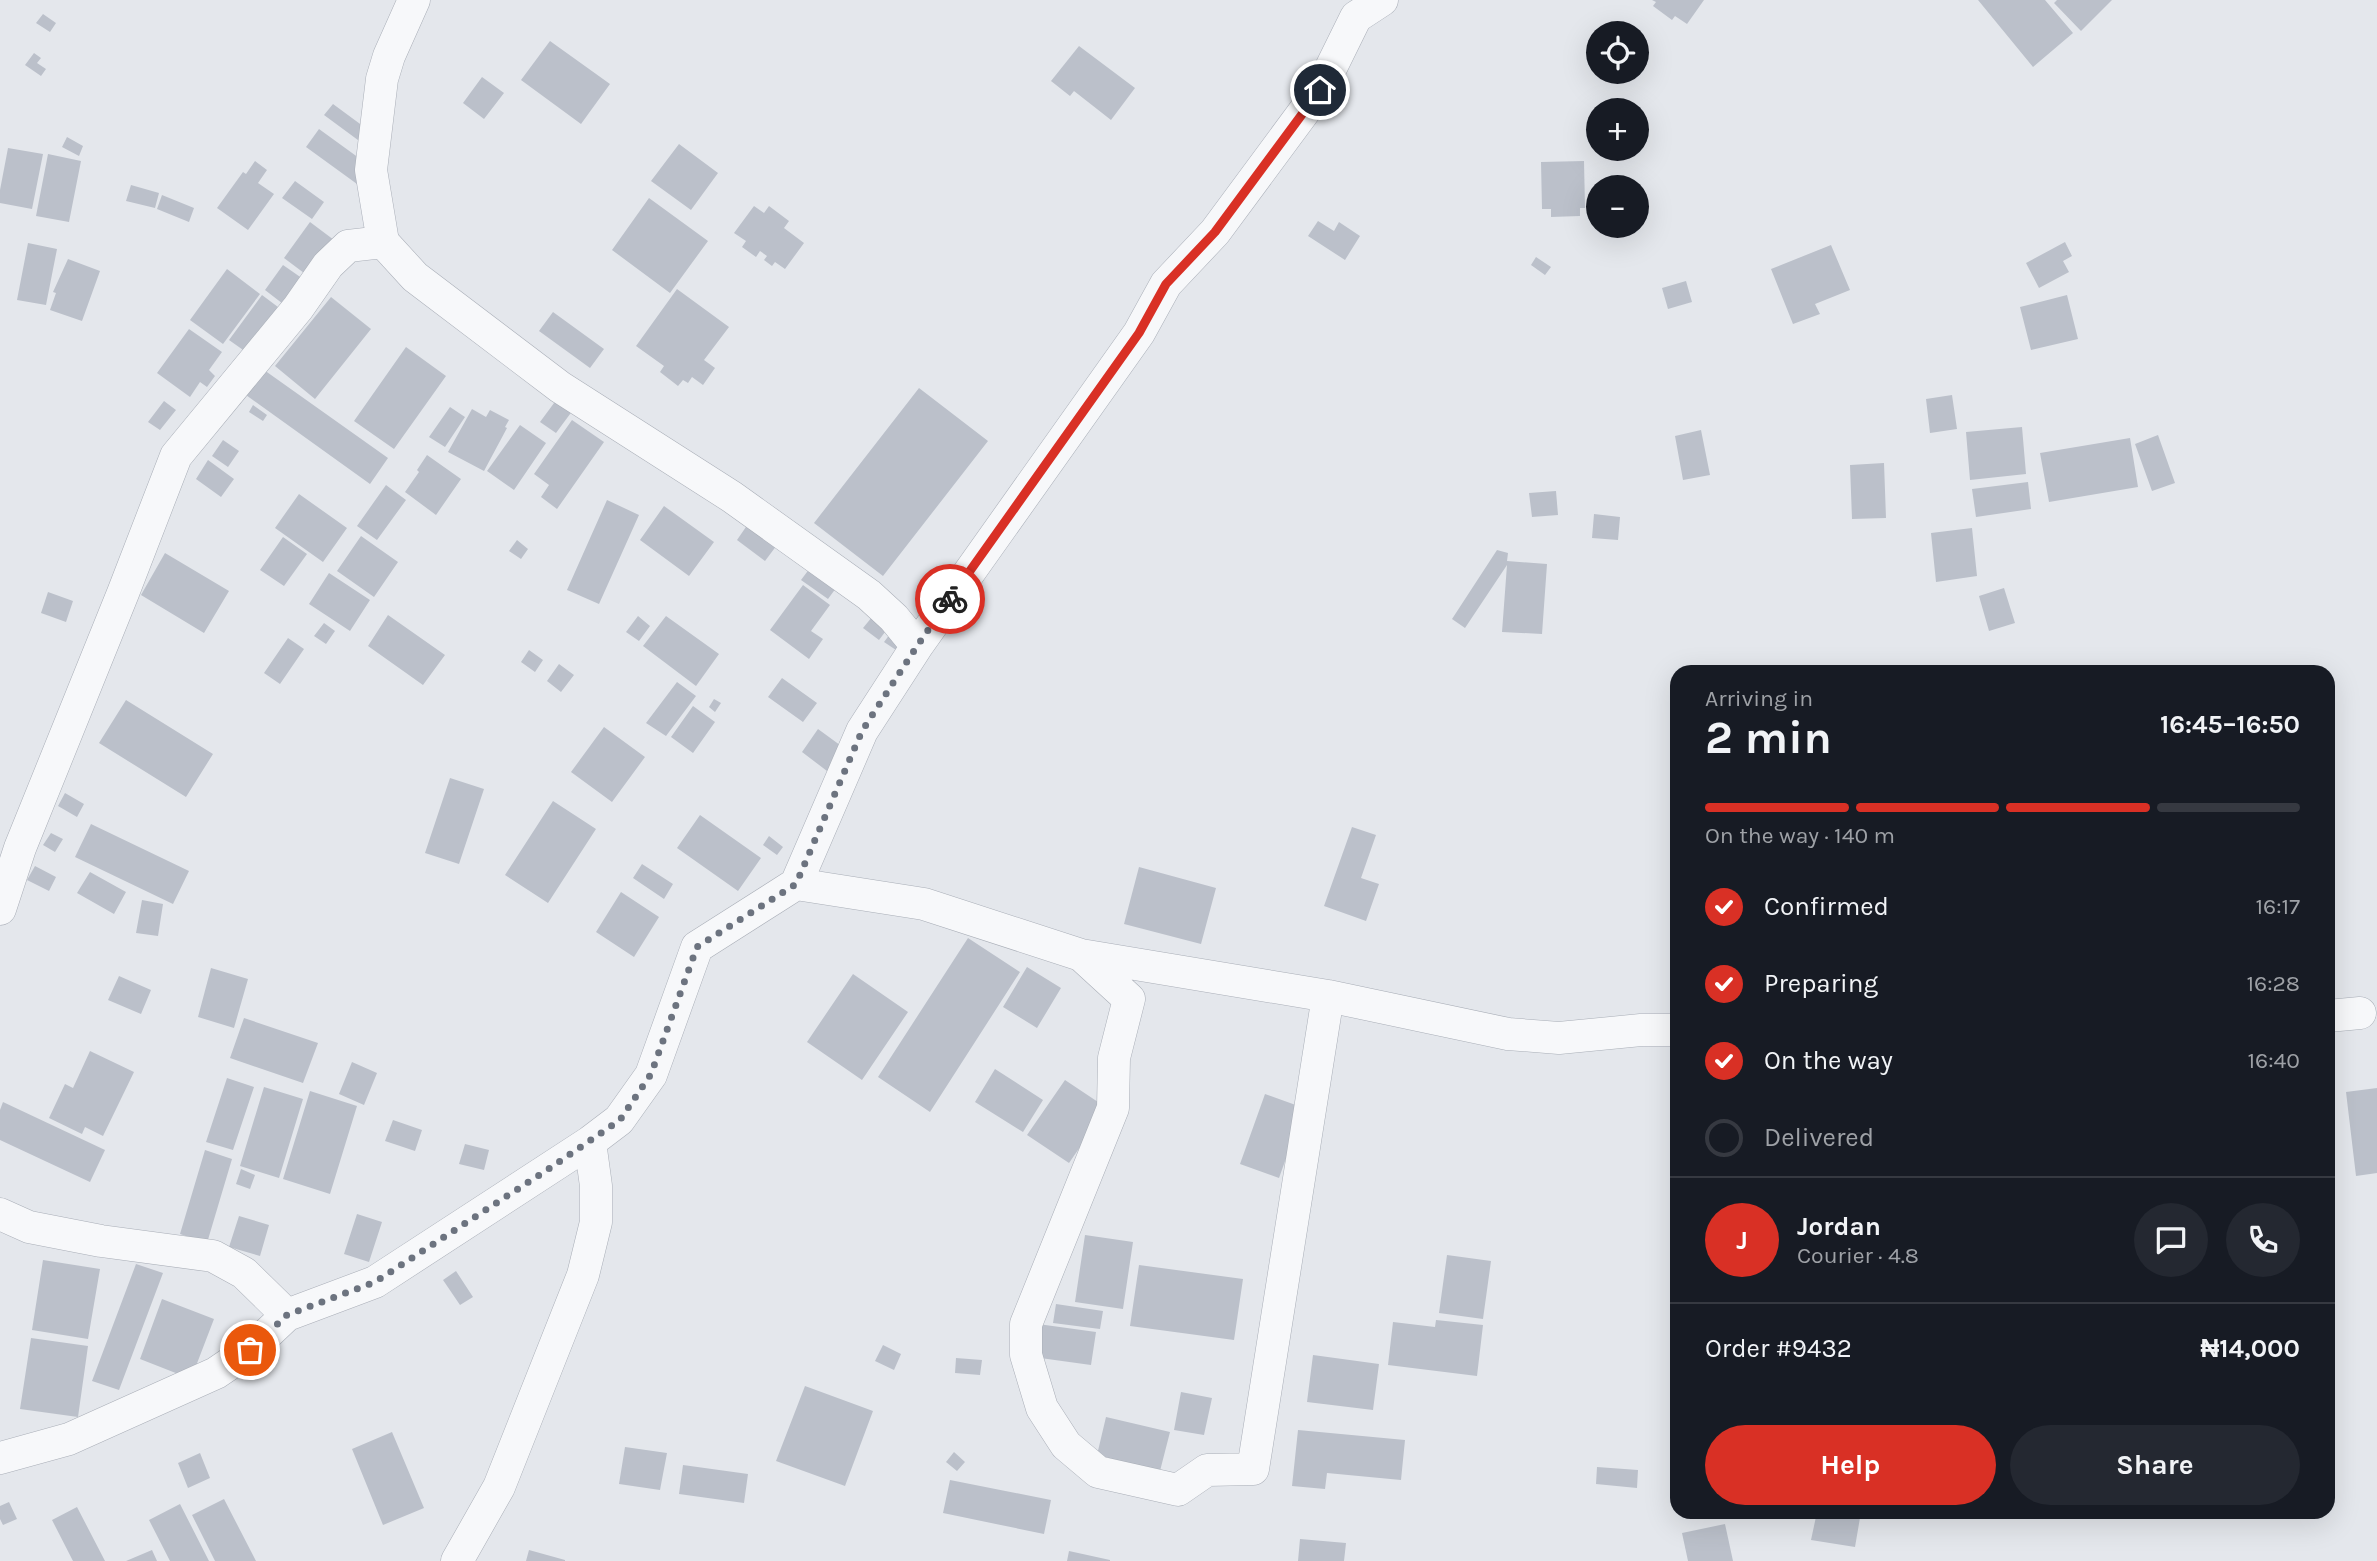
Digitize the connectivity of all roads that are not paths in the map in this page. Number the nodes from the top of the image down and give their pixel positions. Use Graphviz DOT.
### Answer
graph roads {
  1 [pos="414,0"];
  2 [pos="1382,0"];
  3 [pos="383,242"];
  4 [pos="917,646"];
  5 [pos="796,884"];
  6 [pos="0,909"];
  7 [pos="1082,955"];
  8 [pos="1328,996"];
  9 [pos="2360,1013"];
  10 [pos="2335,1015"];
  11 [pos="1670,1030"];
  12 [pos="590,1142"];
  13 [pos="0,1214"];
  14 [pos="287,1315"];
  15 [pos="0,1458"];
  16 [pos="457,1561"];
  1 -- 3 [label="street"];
  2 -- 4 [label="street"];
  3 -- 4 [label="street"];
  3 -- 6 [label="street"];
  4 -- 5 [label="street"];
  5 -- 7 [label="street"];
  5 -- 12 [label="street"];
  7 -- 8 [label="street"];
  7 -- 8 [label="street"];
  8 -- 11 [label="street"];
  9 -- 10 [label="street"];
  12 -- 14 [label="street"];
  12 -- 16 [label="street"];
  13 -- 14 [label="street"];
  14 -- 15 [label="street"];
}
